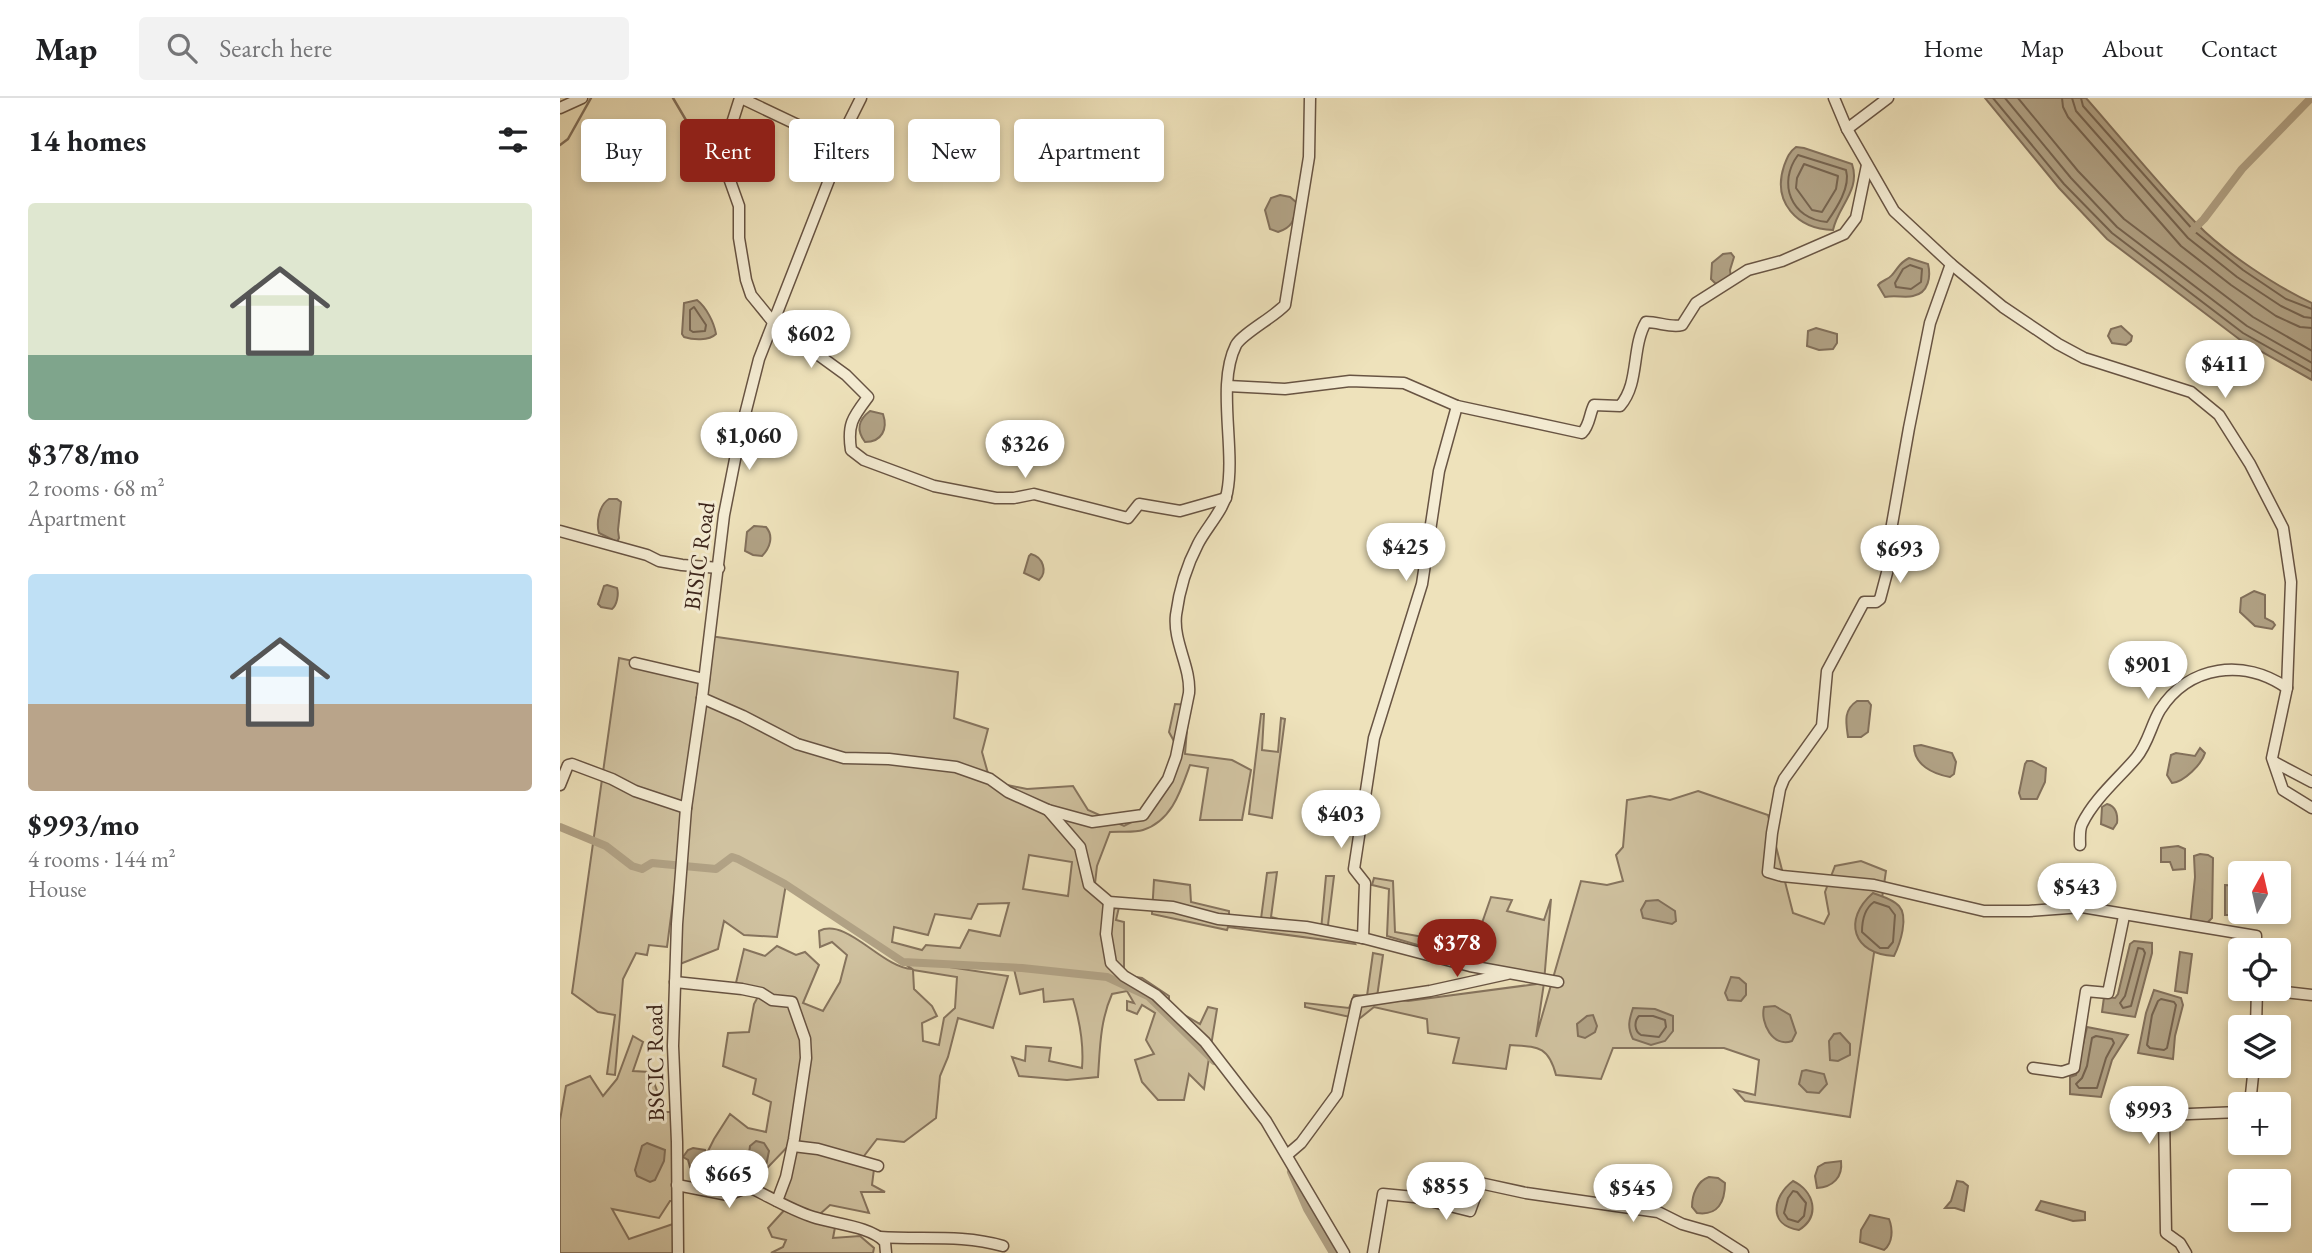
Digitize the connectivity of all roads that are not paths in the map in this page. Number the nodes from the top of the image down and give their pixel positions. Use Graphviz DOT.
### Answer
graph roads {
  1 [pos="582,98"];
  2 [pos="740,98"];
  3 [pos="861,98"];
  4 [pos="1310,98"];
  5 [pos="1834,98"];
  6 [pos="1888,98"];
  7 [pos="560,108"];
  8 [pos="850,119"];
  9 [pos="789,121"];
  10 [pos="1847,128"];
  11 [pos="1867,165"];
  12 [pos="828,182"];
  13 [pos="1951,264"];
  14 [pos="773,322"];
  15 [pos="1228,386"];
  16 [pos="1457,406"];
  17 [pos="1226,498"];
  18 [pos="560,531"];
  19 [pos="719,568"];
  20 [pos="635,663"];
  21 [pos="704,679"];
  22 [pos="2287,688"];
  23 [pos="702,698"];
  24 [pos="2274,762"];
  25 [pos="2312,782"];
  26 [pos="560,785"];
  27 [pos="686,808"];
  28 [pos="2312,808"];
  29 [pos="1048,810"];
  30 [pos="2080,845"];
  31 [pos="682,873"];
  32 [pos="1109,902"];
  33 [pos="2124,916"];
  34 [pos="1363,938"];
  35 [pos="2256,938"];
  36 [pos="1509,973"];
  37 [pos="675,982"];
  38 [pos="1559,982"];
  39 [pos="2291,993"];
  40 [pos="2312,995"];
  41 [pos="2033,1068"];
  42 [pos="2228,1112"];
  43 [pos="793,1146"];
  44 [pos="1287,1155"];
  45 [pos="878,1166"];
  46 [pos="677,1185"];
  47 [pos="777,1201"];
  48 [pos="880,1237"];
  49 [pos="1003,1246"];
  50 [pos="678,1253"];
  51 [pos="886,1253"];
  52 [pos="1344,1253"];
  53 [pos="1373,1253"];
  54 [pos="1743,1253"];
  55 [pos="2186,1253"];
  1 -- 7 [label="street"];
  2 -- 9 [label="street"];
  2 -- 14 [label="street"];
  3 -- 8 [label="street, BISIC Road"];
  4 -- 15 [label="street"];
  5 -- 10 [label="street"];
  6 -- 10 [label="street"];
  10 -- 11 [label="street"];
  11 -- 13 [label="street"];
  11 -- 16 [label="street"];
  12 -- 14 [label="street, BISIC Road"];
  13 -- 22 [label="street"];
  13 -- 33 [label="street"];
  14 -- 17 [label="street"];
  14 -- 19 [label="street, BISIC Road"];
  15 -- 16 [label="street"];
  15 -- 17 [label="street"];
  16 -- 34 [label="street"];
  17 -- 29 [label="street"];
  18 -- 19 [label="street"];
  19 -- 21 [label="street, BISIC Road"];
  20 -- 21 [label="street"];
  21 -- 23 [label="street, BISIC Road"];
  22 -- 24 [label="street"];
  22 -- 30 [label="street"];
  23 -- 27 [label="street, BISIC Road"];
  23 -- 29 [label="street"];
  24 -- 25 [label="street"];
  24 -- 28 [label="street"];
  26 -- 27 [label="street"];
  27 -- 31 [label="street, BISIC Road"];
  29 -- 32 [label="street"];
  31 -- 37 [label="street, BSCIC Road"];
  32 -- 34 [label="street"];
  32 -- 44 [label="street"];
  33 -- 35 [label="street"];
  33 -- 41 [label="street"];
  34 -- 36 [label="street"];
  36 -- 38 [label="street"];
  36 -- 44 [label="street"];
  37 -- 43 [label="street"];
  37 -- 46 [label="street, BSCIC Road"];
  39 -- 40 [label="street"];
  42 -- 55 [label="street"];
  43 -- 45 [label="street"];
  43 -- 47 [label="street"];
  44 -- 52 [label="street"];
  46 -- 47 [label="street"];
  46 -- 50 [label="street, BSCIC Road"];
  47 -- 48 [label="street"];
  48 -- 49 [label="street"];
  48 -- 51 [label="street"];
  53 -- 54 [label="street"];
}
